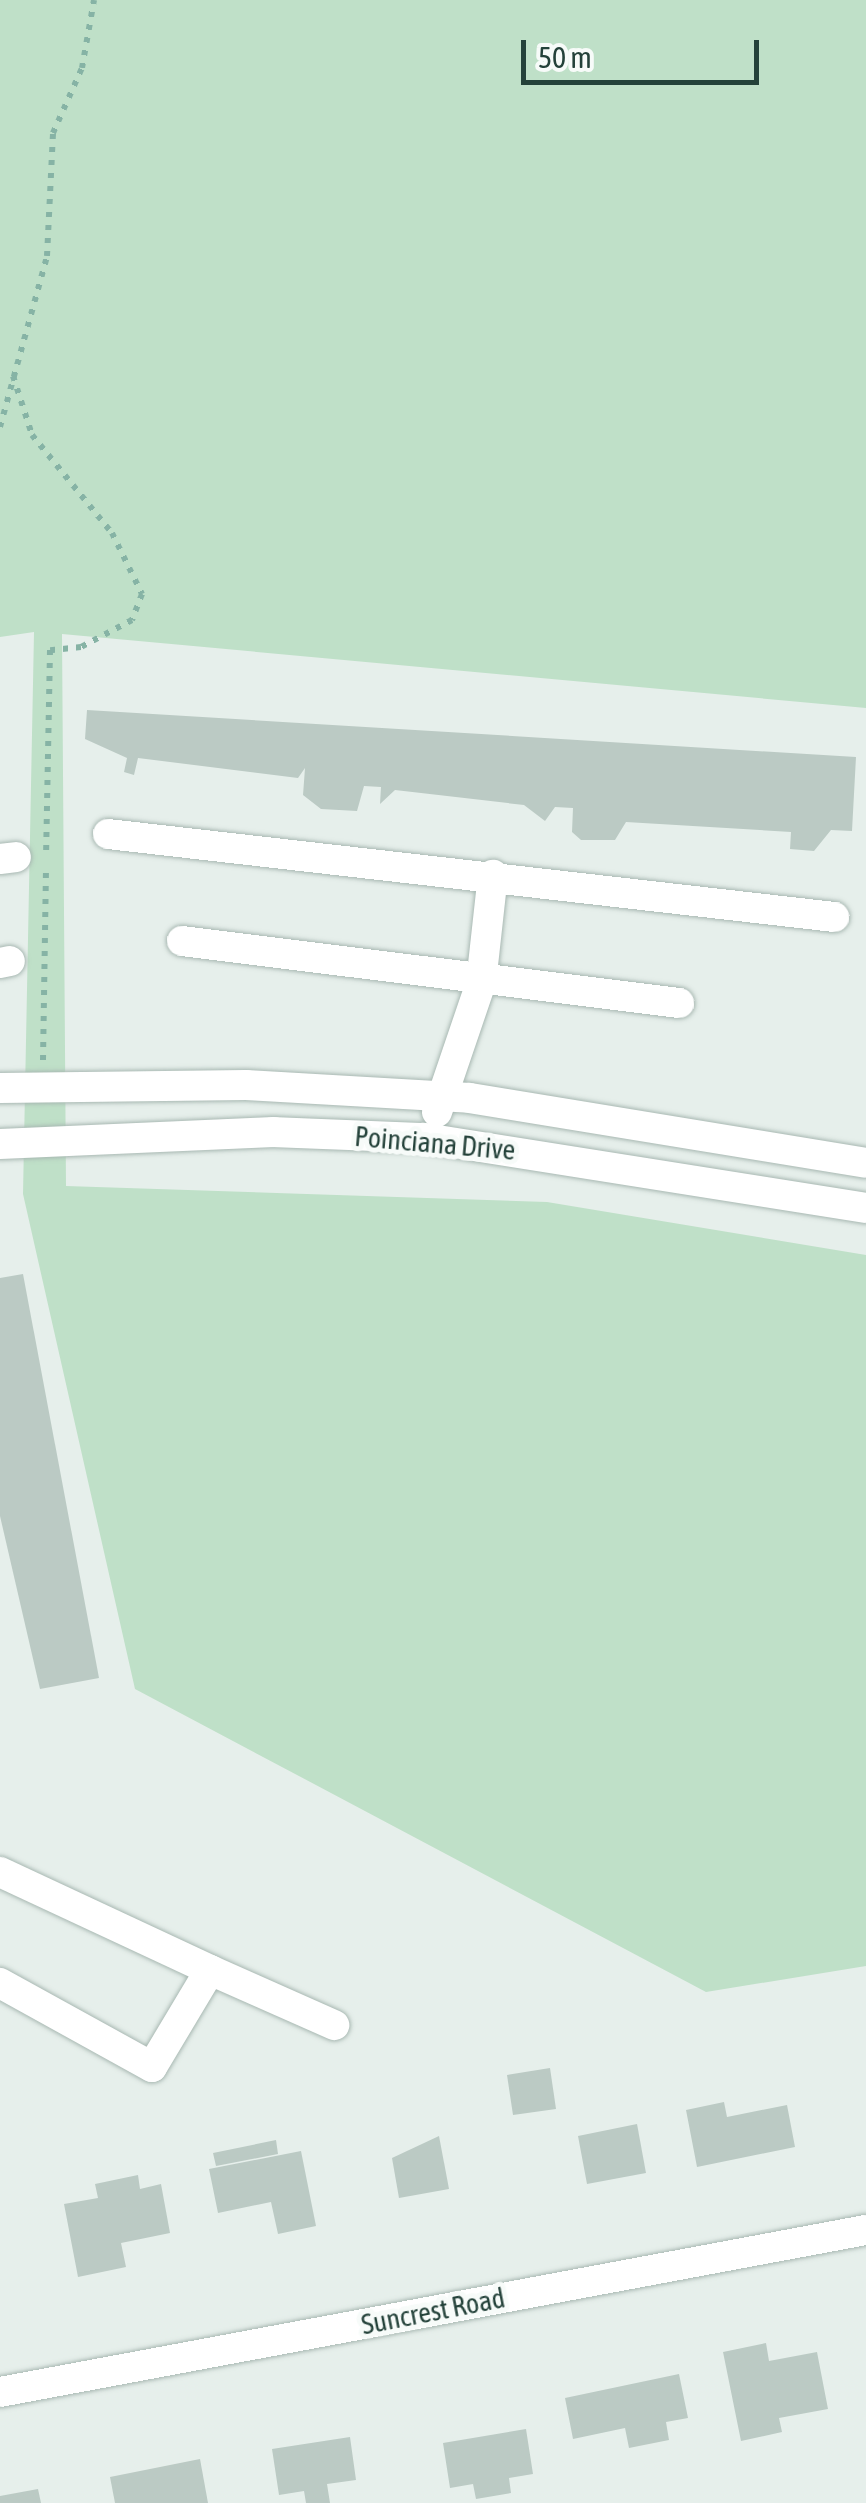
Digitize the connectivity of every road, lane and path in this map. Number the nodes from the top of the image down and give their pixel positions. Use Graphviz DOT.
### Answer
graph roads {
  1 [pos="94,0"];
  2 [pos="13,376"];
  3 [pos="0,428"];
  4 [pos="108,834"];
  5 [pos="493,875"];
  6 [pos="834,917"];
  7 [pos="182,941"];
  8 [pos="482,983"];
  9 [pos="679,1003"];
  10 [pos="43,1068"];
  11 [pos="0,1088"];
  12 [pos="438,1096"];
  13 [pos="433,1140"];
  14 [pos="0,1144"];
  15 [pos="866,1163"];
  16 [pos="866,1208"];
  17 [pos="0,1872"];
  18 [pos="210,1970"];
  19 [pos="0,1983"];
  20 [pos="334,2025"];
  21 [pos="866,2230"];
  22 [pos="0,2392"];
  1 -- 2 [label="path"];
  2 -- 3 [label="path"];
  2 -- 10 [label="path"];
  4 -- 5 [label="street"];
  5 -- 6 [label="street"];
  5 -- 8 [label="street"];
  7 -- 8 [label="street"];
  8 -- 9 [label="street"];
  8 -- 12 [label="street"];
  11 -- 12 [label="street, Poinciana Drive"];
  12 -- 13 [label="street"];
  12 -- 15 [label="street, Poinciana Drive"];
  13 -- 14 [label="street, Poinciana Drive"];
  13 -- 16 [label="street, Poinciana Drive"];
  17 -- 18 [label="street"];
  18 -- 19 [label="street"];
  18 -- 20 [label="street"];
  21 -- 22 [label="street, Suncrest Road"];
}
